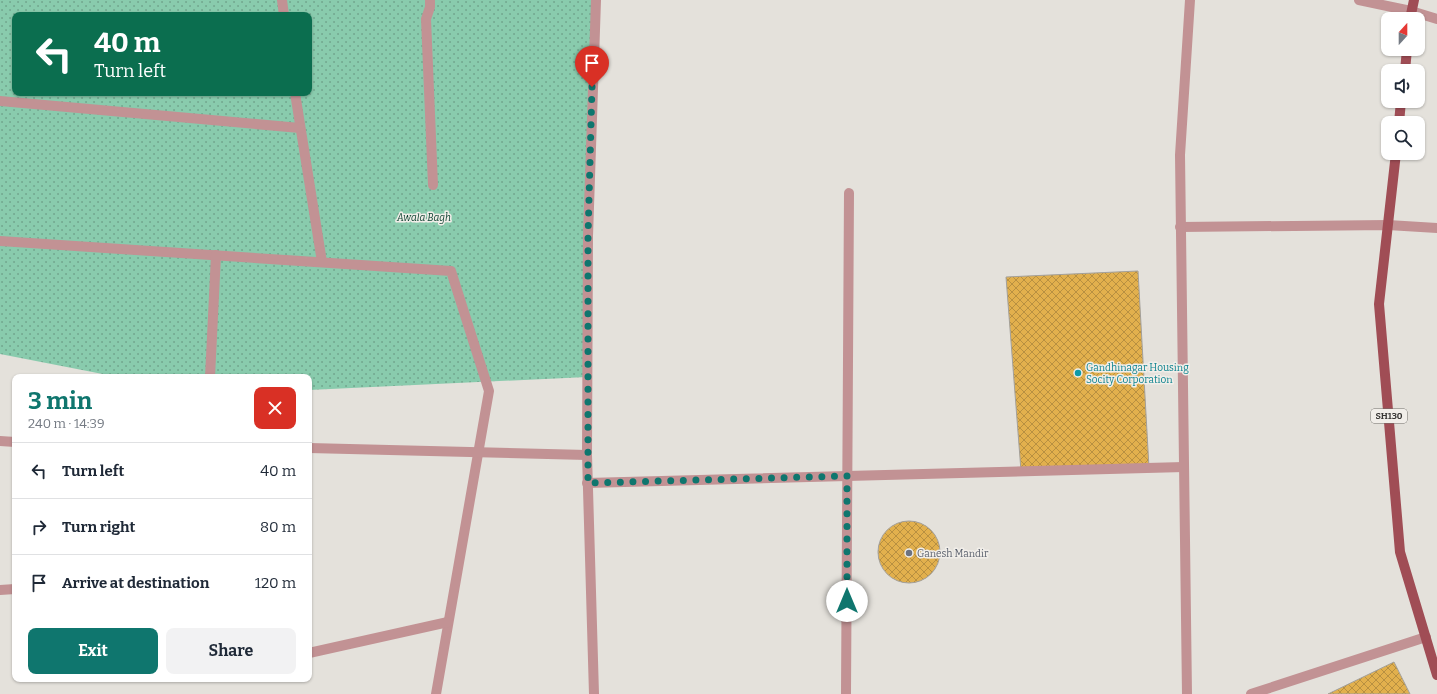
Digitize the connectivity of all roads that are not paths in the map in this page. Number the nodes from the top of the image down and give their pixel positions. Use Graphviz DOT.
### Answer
graph roads {
  1 [pos="282,0"];
  2 [pos="430,0"];
  3 [pos="596,0"];
  4 [pos="1190,0"];
  5 [pos="1359,0"];
  6 [pos="1414,0"];
  7 [pos="284,12"];
  8 [pos="1401,12"];
  9 [pos="1412,12"];
  10 [pos="1425,18"];
  11 [pos="1437,20"];
  12 [pos="295,96"];
  13 [pos="0,101"];
  14 [pos="300,128"];
  15 [pos="1395,160"];
  16 [pos="433,186"];
  17 [pos="849,193"];
  18 [pos="1388,225"];
  19 [pos="1180,227"];
  20 [pos="1437,228"];
  21 [pos="0,241"];
  22 [pos="216,255"];
  23 [pos="322,262"];
  24 [pos="210,374"];
  25 [pos="0,441"];
  26 [pos="12,442"];
  27 [pos="312,448"];
  28 [pos="478,452"];
  29 [pos="587,455"];
  30 [pos="1184,467"];
  31 [pos="847,476"];
  32 [pos="588,483"];
  33 [pos="12,589"];
  34 [pos="0,590"];
  35 [pos="448,622"];
  36 [pos="1426,638"];
  37 [pos="312,652"];
  38 [pos="1437,674"];
  39 [pos="436,694"];
  40 [pos="594,694"];
  41 [pos="846,694"];
  42 [pos="1187,694"];
  43 [pos="1251,694"];
  1 -- 7 [label="street"];
  2 -- 16 [label="street"];
  3 -- 29 [label="street"];
  4 -- 19 [label="street"];
  5 -- 8 [label="street"];
  6 -- 9 [label="main road"];
  10 -- 11 [label="street"];
  12 -- 14 [label="street"];
  13 -- 14 [label="street"];
  14 -- 23 [label="street"];
  15 -- 18 [label="main road, SH130"];
  17 -- 31 [label="street"];
  18 -- 19 [label="street"];
  18 -- 20 [label="street"];
  18 -- 36 [label="main road, SH130"];
  19 -- 30 [label="street"];
  21 -- 22 [label="street"];
  22 -- 23 [label="street"];
  22 -- 24 [label="street"];
  23 -- 28 [label="street"];
  25 -- 26 [label="street"];
  27 -- 28 [label="street"];
  28 -- 29 [label="street"];
  28 -- 35 [label="street"];
  29 -- 32 [label="street"];
  30 -- 31 [label="street"];
  30 -- 42 [label="street"];
  31 -- 32 [label="street"];
  31 -- 41 [label="street"];
  32 -- 40 [label="street"];
  33 -- 34 [label="street"];
  35 -- 37 [label="street"];
  35 -- 39 [label="street"];
  36 -- 38 [label="main road, SH130"];
  36 -- 43 [label="street"];
}
